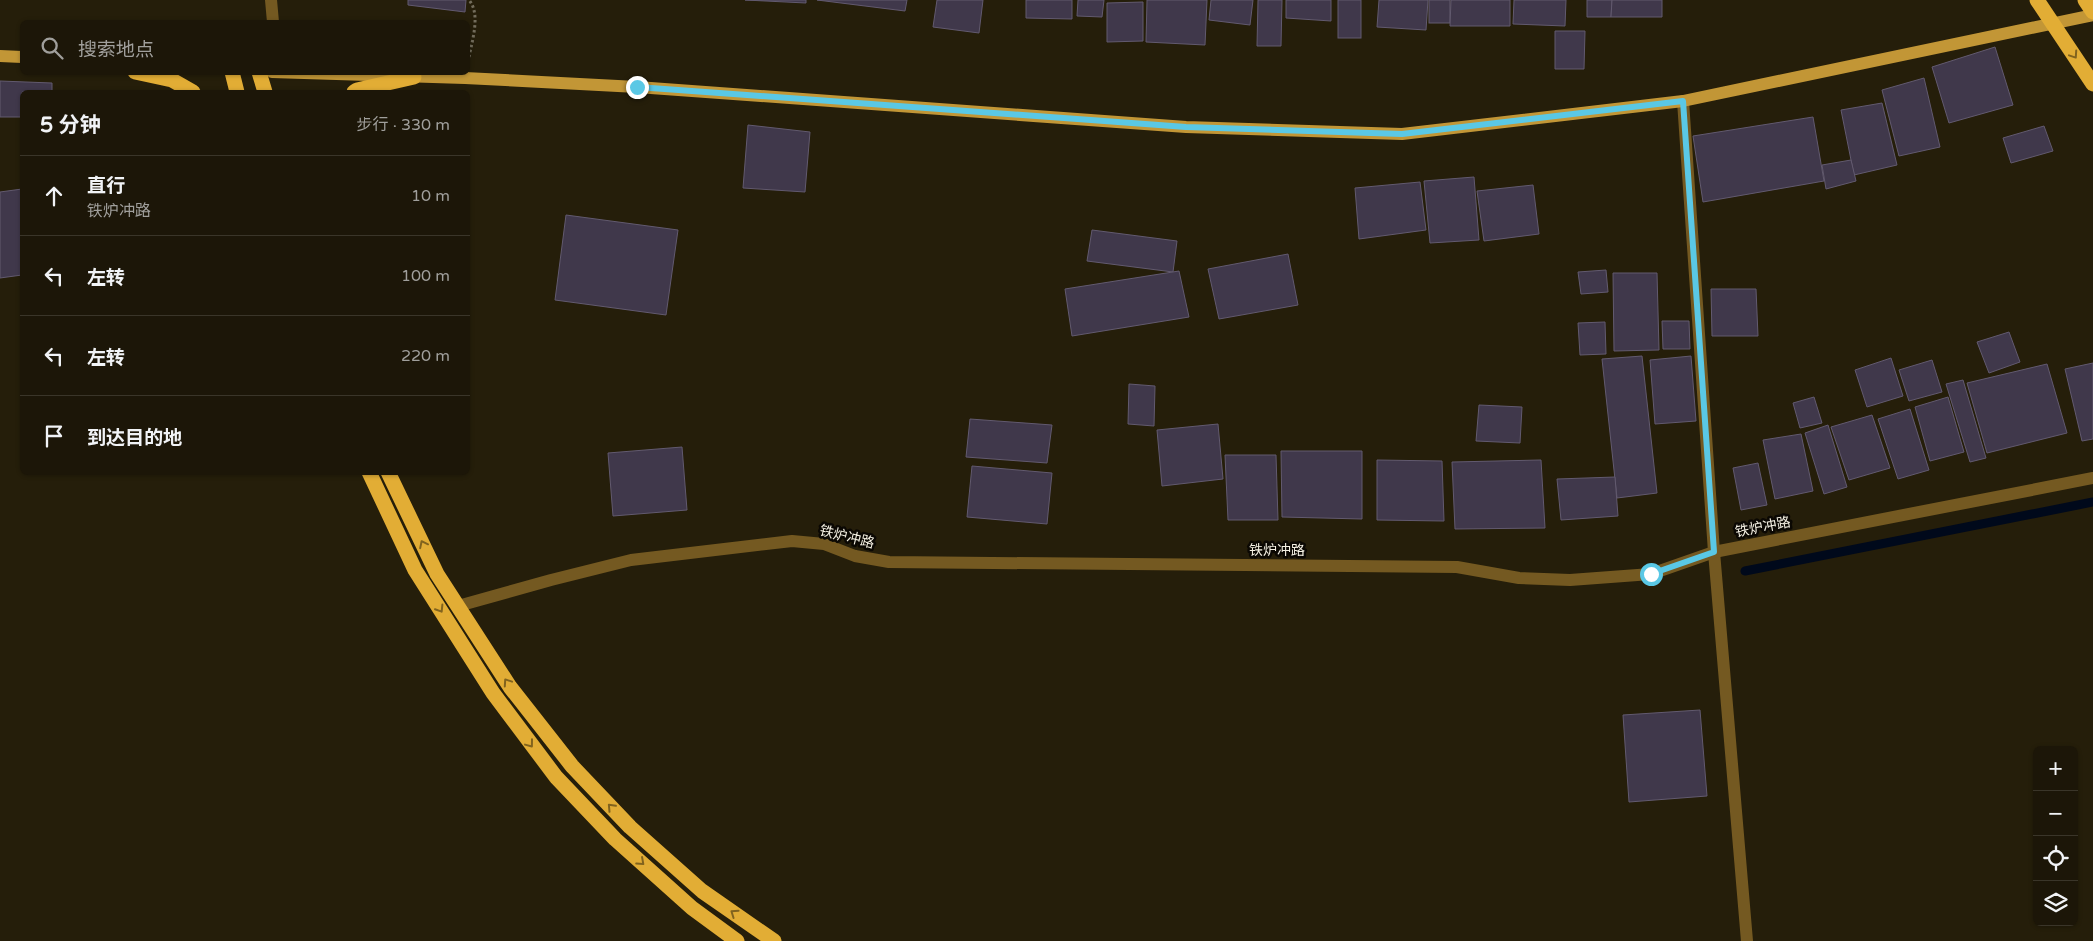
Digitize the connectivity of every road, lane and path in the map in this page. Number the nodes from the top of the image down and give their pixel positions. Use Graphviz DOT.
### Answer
graph roads {
  1 [pos="271,0"];
  2 [pos="469,0"];
  3 [pos="2037,0"];
  4 [pos="2084,0"];
  5 [pos="2093,13"];
  6 [pos="273,20"];
  7 [pos="470,53"];
  8 [pos="0,56"];
  9 [pos="20,57"];
  10 [pos="149,75"];
  11 [pos="233,75"];
  12 [pos="260,75"];
  13 [pos="346,75"];
  14 [pos="414,77"];
  15 [pos="2093,84"];
  16 [pos="190,90"];
  17 [pos="236,90"];
  18 [pos="264,90"];
  19 [pos="357,90"];
  20 [pos="1683,101"];
  21 [pos="371,475"];
  22 [pos="389,475"];
  23 [pos="2093,478"];
  24 [pos="1714,552"];
  25 [pos="458,606"];
  26 [pos="737,941"];
  27 [pos="774,941"];
  28 [pos="1748,941"];
  1 -- 6 [label="street"];
  2 -- 7 [label="path"];
  3 -- 15 [label="highway, one-way, bridge"];
  4 -- 5 [label="highway"];
  5 -- 20 [label="main road"];
  8 -- 9 [label="main road"];
  10 -- 16 [label="highway"];
  11 -- 17 [label="highway"];
  12 -- 18 [label="highway"];
  13 -- 14 [label="main road"];
  14 -- 19 [label="highway"];
  14 -- 20 [label="main road"];
  20 -- 24 [label="street"];
  21 -- 26 [label="highway, one-way"];
  25 -- 22 [label="highway, one-way"];
  23 -- 24 [label="street, 铁炉冲路"];
  24 -- 25 [label="street, 铁炉冲路"];
  24 -- 28 [label="street"];
  27 -- 25 [label="highway, one-way"];
}
